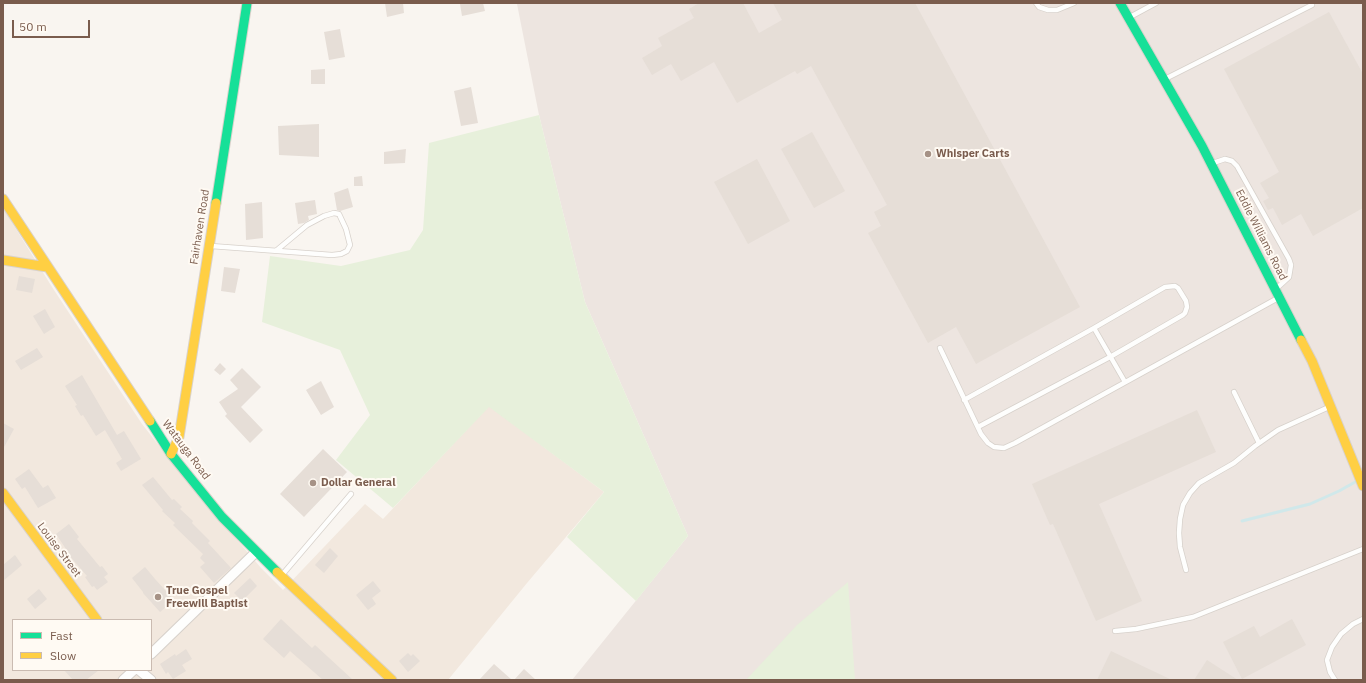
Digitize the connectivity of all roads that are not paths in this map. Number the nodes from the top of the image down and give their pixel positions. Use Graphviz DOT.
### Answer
graph roads {
  1 [pos="247,3"];
  2 [pos="1036,3"];
  3 [pos="1074,3"];
  4 [pos="1120,3"];
  5 [pos="1156,3"];
  6 [pos="1312,5"];
  7 [pos="1128,18"];
  8 [pos="1164,80"];
  9 [pos="1212,164"];
  10 [pos="3,199"];
  11 [pos="209,246"];
  12 [pos="277,250"];
  13 [pos="3,260"];
  14 [pos="47,267"];
  15 [pos="1277,293"];
  16 [pos="1094,328"];
  17 [pos="940,348"];
  18 [pos="1110,357"];
  19 [pos="1125,382"];
  20 [pos="1234,392"];
  21 [pos="964,400"];
  22 [pos="1330,406"];
  23 [pos="978,427"];
  24 [pos="1259,443"];
  25 [pos="171,454"];
  26 [pos="1363,486"];
  27 [pos="3,493"];
  28 [pos="351,494"];
  29 [pos="1363,549"];
  30 [pos="256,552"];
  31 [pos="1186,570"];
  32 [pos="281,576"];
  33 [pos="96,619"];
  34 [pos="1363,619"];
  35 [pos="1115,631"];
  36 [pos="152,653"];
  37 [pos="133,671"];
  38 [pos="140,671"];
  39 [pos="123,680"];
  40 [pos="151,680"];
  41 [pos="392,680"];
  42 [pos="1335,680"];
  1 -- 11 [label="street, Fairhaven Road"];
  2 -- 3 [label="lane"];
  4 -- 7 [label="street, Eddie Williams Road"];
  5 -- 7 [label="lane"];
  6 -- 8 [label="lane"];
  7 -- 8 [label="street, Eddie Williams Road"];
  8 -- 9 [label="street, Eddie Williams Road"];
  9 -- 15 [label="street, Eddie Williams Road"];
  9 -- 15 [label="lane"];
  10 -- 14 [label="street, Watauga Road"];
  11 -- 12 [label="lane"];
  11 -- 25 [label="street, Fairhaven Road"];
  12 -- 12 [label="lane"];
  13 -- 14 [label="street"];
  14 -- 25 [label="street, Watauga Road"];
  15 -- 19 [label="lane"];
  15 -- 22 [label="street, Eddie Williams Road"];
  16 -- 18 [label="lane"];
  16 -- 18 [label="lane"];
  16 -- 21 [label="lane"];
  17 -- 21 [label="lane"];
  18 -- 19 [label="lane"];
  18 -- 23 [label="lane"];
  19 -- 23 [label="lane"];
  20 -- 24 [label="lane"];
  21 -- 23 [label="lane"];
  22 -- 24 [label="lane"];
  22 -- 26 [label="street, Eddie Williams Road"];
  24 -- 31 [label="lane"];
  25 -- 30 [label="street, Watauga Road"];
  27 -- 33 [label="street, Louise Street"];
  28 -- 32 [label="lane"];
  29 -- 35 [label="lane"];
  30 -- 32 [label="street, Watauga Road"];
  30 -- 36 [label="street"];
  32 -- 41 [label="street, Watauga Road"];
  34 -- 42 [label="lane"];
  37 -- 39 [label="street"];
  38 -- 40 [label="street"];
}
